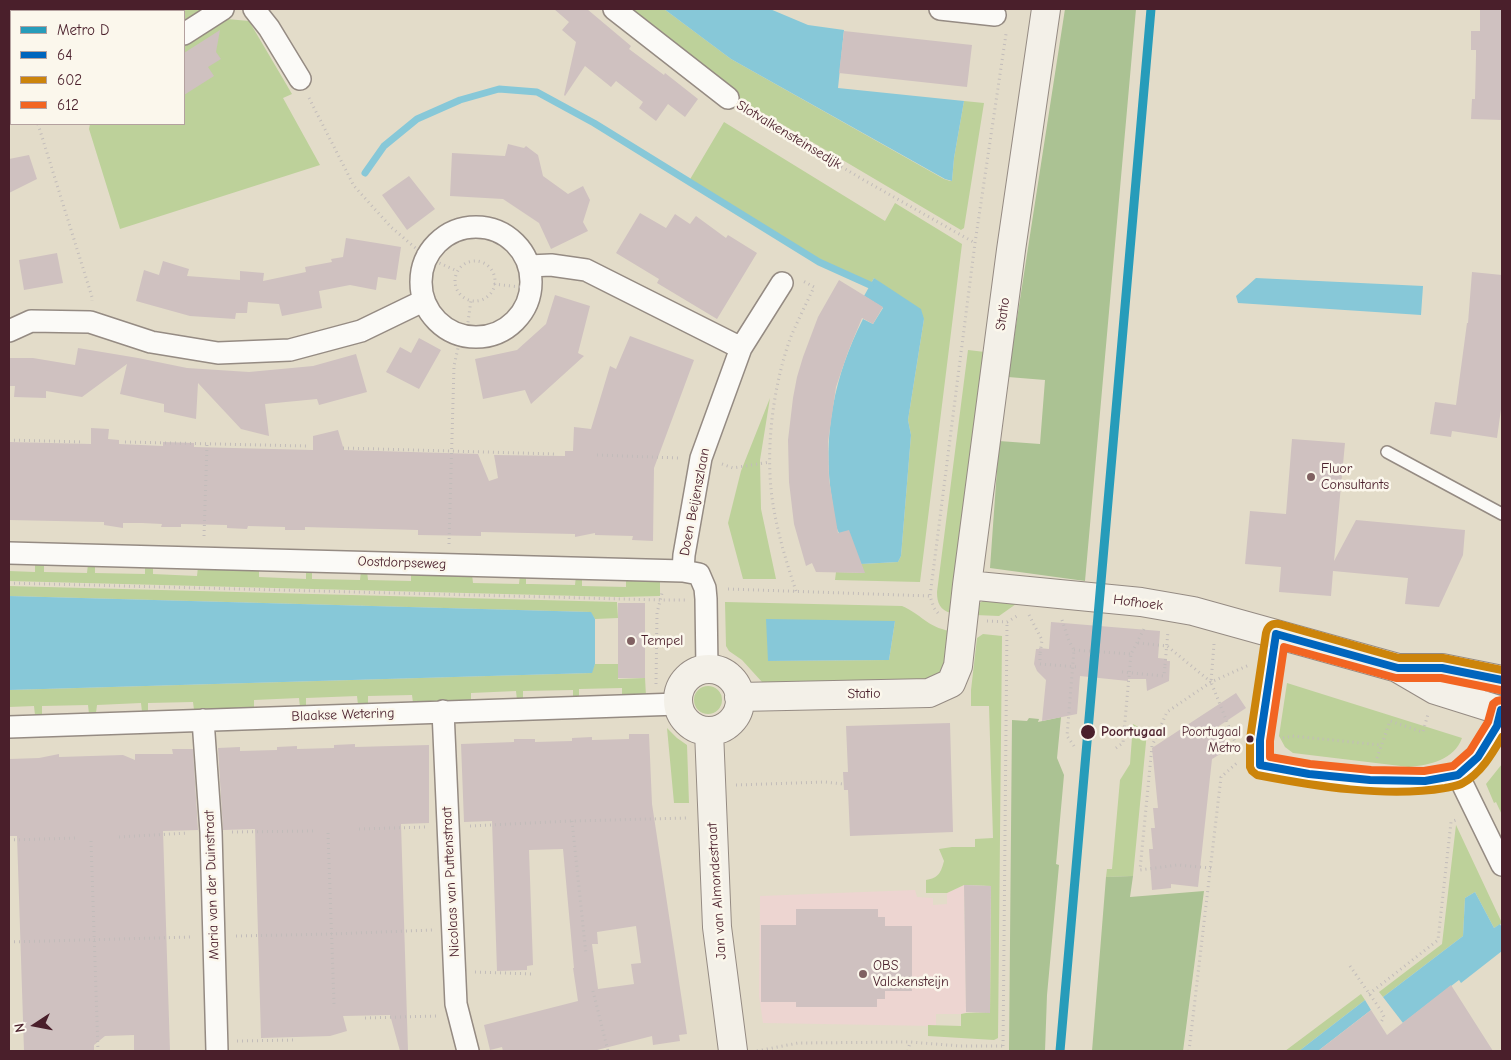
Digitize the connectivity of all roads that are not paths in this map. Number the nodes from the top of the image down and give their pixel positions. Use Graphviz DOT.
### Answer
graph roads {
  1 [pos="224,9"];
  2 [pos="254,9"];
  3 [pos="614,9"];
  4 [pos="940,9"];
  5 [pos="1046,9"];
  6 [pos="1001,21"];
  7 [pos="185,33"];
  8 [pos="300,79"];
  9 [pos="728,98"];
  10 [pos="529,266"];
  11 [pos="782,283"];
  12 [pos="424,301"];
  13 [pos="9,331"];
  14 [pos="741,348"];
  15 [pos="1387,452"];
  16 [pos="1502,514"];
  17 [pos="9,553"];
  18 [pos="674,571"];
  19 [pos="967,585"];
  20 [pos="1275,644"];
  21 [pos="1398,668"];
  22 [pos="707,669"];
  23 [pos="1502,680"];
  24 [pos="739,697"];
  25 [pos="667,704"];
  26 [pos="1502,704"];
  27 [pos="442,712"];
  28 [pos="203,720"];
  29 [pos="9,727"];
  30 [pos="709,731"];
  31 [pos="1458,775"];
  32 [pos="1502,865"];
  33 [pos="217,1046"];
  34 [pos="468,1051"];
  35 [pos="733,1051"];
  1 -- 7 [label="street"];
  2 -- 8 [label="street"];
  3 -- 9 [label="street, Slotvalkensteinsedijk"];
  4 -- 6 [label="street"];
  5 -- 19 [label="street, Statio"];
  10 -- 12 [label="street"];
  10 -- 12 [label="street"];
  10 -- 14 [label="street"];
  11 -- 14 [label="street, Doen Beijenszlaan"];
  12 -- 13 [label="street"];
  14 -- 18 [label="street, Doen Beijenszlaan"];
  15 -- 16 [label="lane"];
  17 -- 18 [label="street, Oostdorpseweg"];
  18 -- 22 [label="street, Oostdorpseweg"];
  19 -- 20 [label="street, Hofhoek"];
  19 -- 24 [label="street, Statio"];
  20 -- 21 [label="street, Hofhoek"];
  20 -- 31 [label="street"];
  21 -- 23 [label="street, Hofhoek"];
  21 -- 26 [label="street, Hofhoek"];
  22 -- 24 [label="street"];
  22 -- 25 [label="street"];
  24 -- 30 [label="street"];
  25 -- 27 [label="street, Blaakse Wetering"];
  25 -- 30 [label="street"];
  26 -- 31 [label="street, Hofhoek"];
  27 -- 28 [label="street, Blaakse Wetering"];
  27 -- 34 [label="street, Nicolaas van Puttenstraat"];
  28 -- 29 [label="street, Blaakse Wetering"];
  28 -- 33 [label="street, Maria van der Duinstraat"];
  30 -- 35 [label="street, Jan van Almondestraat"];
  31 -- 32 [label="street"];
}
